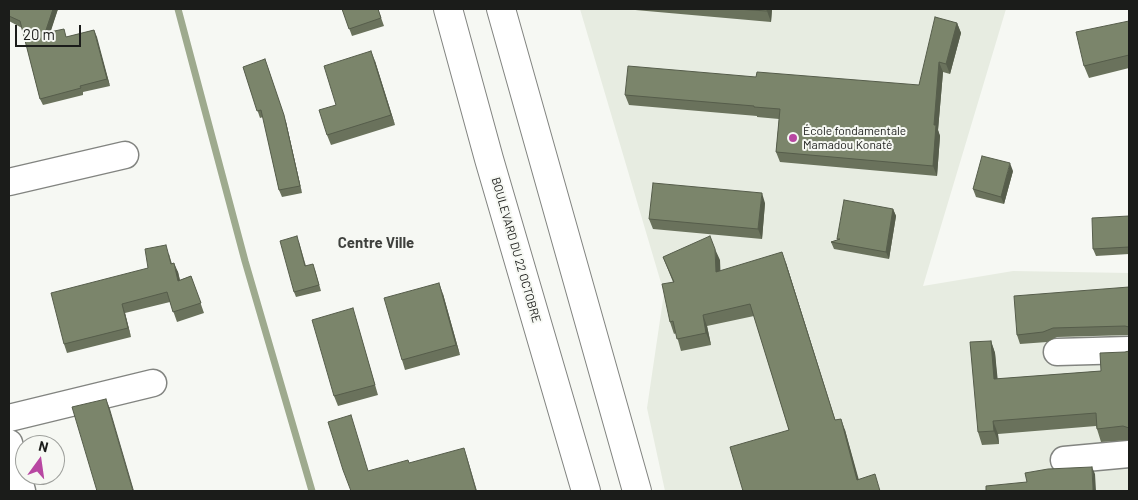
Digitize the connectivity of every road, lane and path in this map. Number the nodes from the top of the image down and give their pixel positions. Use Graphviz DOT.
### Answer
graph roads {
  1 [pos="448,9"];
  2 [pos="501,9"];
  3 [pos="125,155"];
  4 [pos="9,182"];
  5 [pos="1129,350"];
  6 [pos="1056,352"];
  7 [pos="153,383"];
  8 [pos="9,418"];
  9 [pos="9,443"];
  10 [pos="1129,454"];
  11 [pos="1064,460"];
  12 [pos="22,491"];
  13 [pos="586,491"];
  14 [pos="637,491"];
  1 -- 13 [label="main road, BOULEVARD DU 22 OCTOBRE"];
  2 -- 14 [label="main road"];
  3 -- 4 [label="street"];
  5 -- 6 [label="street"];
  7 -- 8 [label="street"];
  9 -- 12 [label="street"];
  10 -- 11 [label="street"];
}
